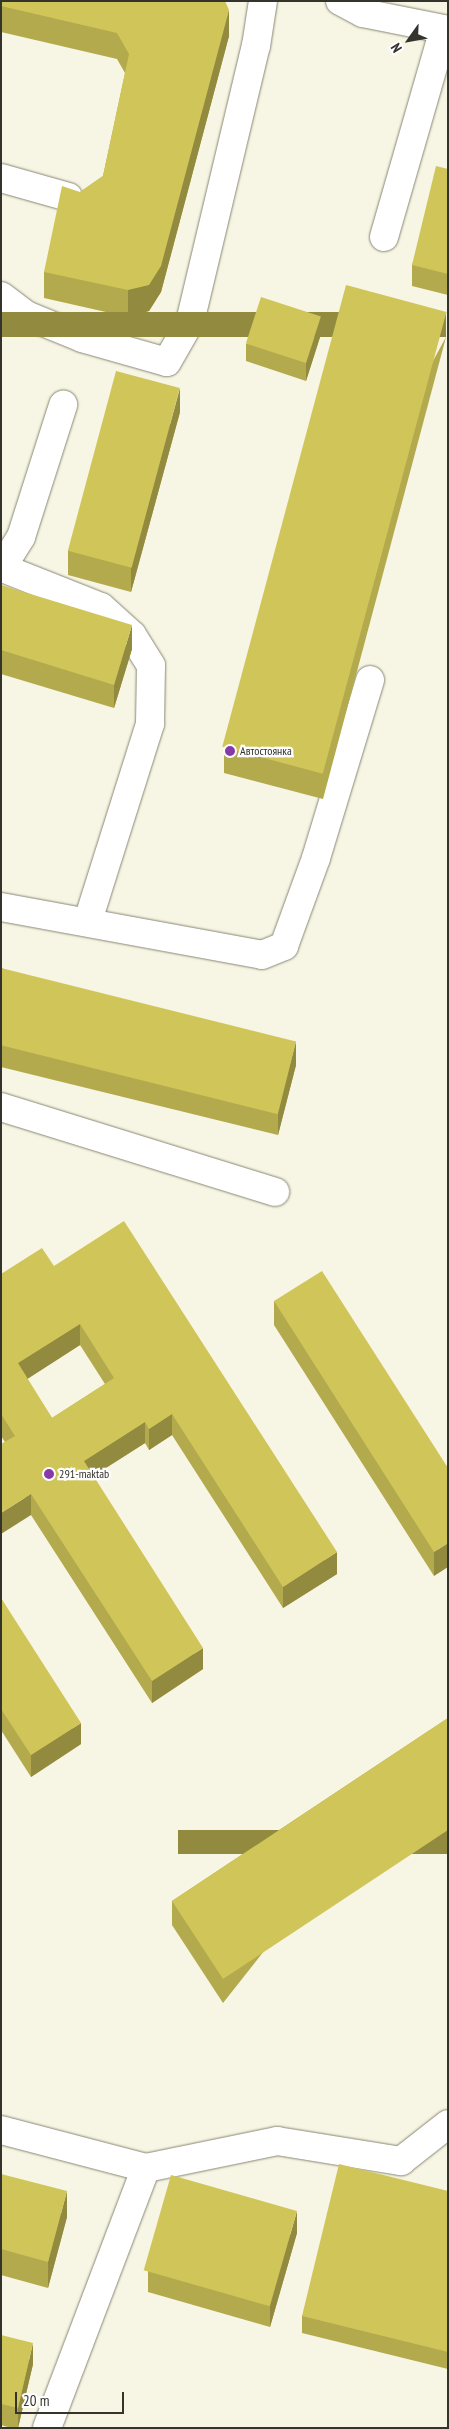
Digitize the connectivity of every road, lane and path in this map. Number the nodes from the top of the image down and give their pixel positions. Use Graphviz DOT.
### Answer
graph roads {
  1 [pos="263,1"];
  2 [pos="340,1"];
  3 [pos="446,30"];
  4 [pos="1,178"];
  5 [pos="68,197"];
  6 [pos="384,237"];
  7 [pos="1,296"];
  8 [pos="63,405"];
  9 [pos="3,569"];
  10 [pos="370,680"];
  11 [pos="1,906"];
  12 [pos="88,921"];
  13 [pos="1,1107"];
  14 [pos="275,1192"];
  15 [pos="448,2124"];
  16 [pos="1,2130"];
  17 [pos="146,2168"];
  18 [pos="47,2428"];
  1 -- 7 [label="street"];
  2 -- 3 [label="street"];
  3 -- 6 [label="street"];
  4 -- 5 [label="street"];
  8 -- 9 [label="street"];
  9 -- 12 [label="street"];
  10 -- 12 [label="street"];
  11 -- 12 [label="street"];
  13 -- 14 [label="street"];
  15 -- 17 [label="street"];
  16 -- 17 [label="street"];
  17 -- 18 [label="street"];
}
